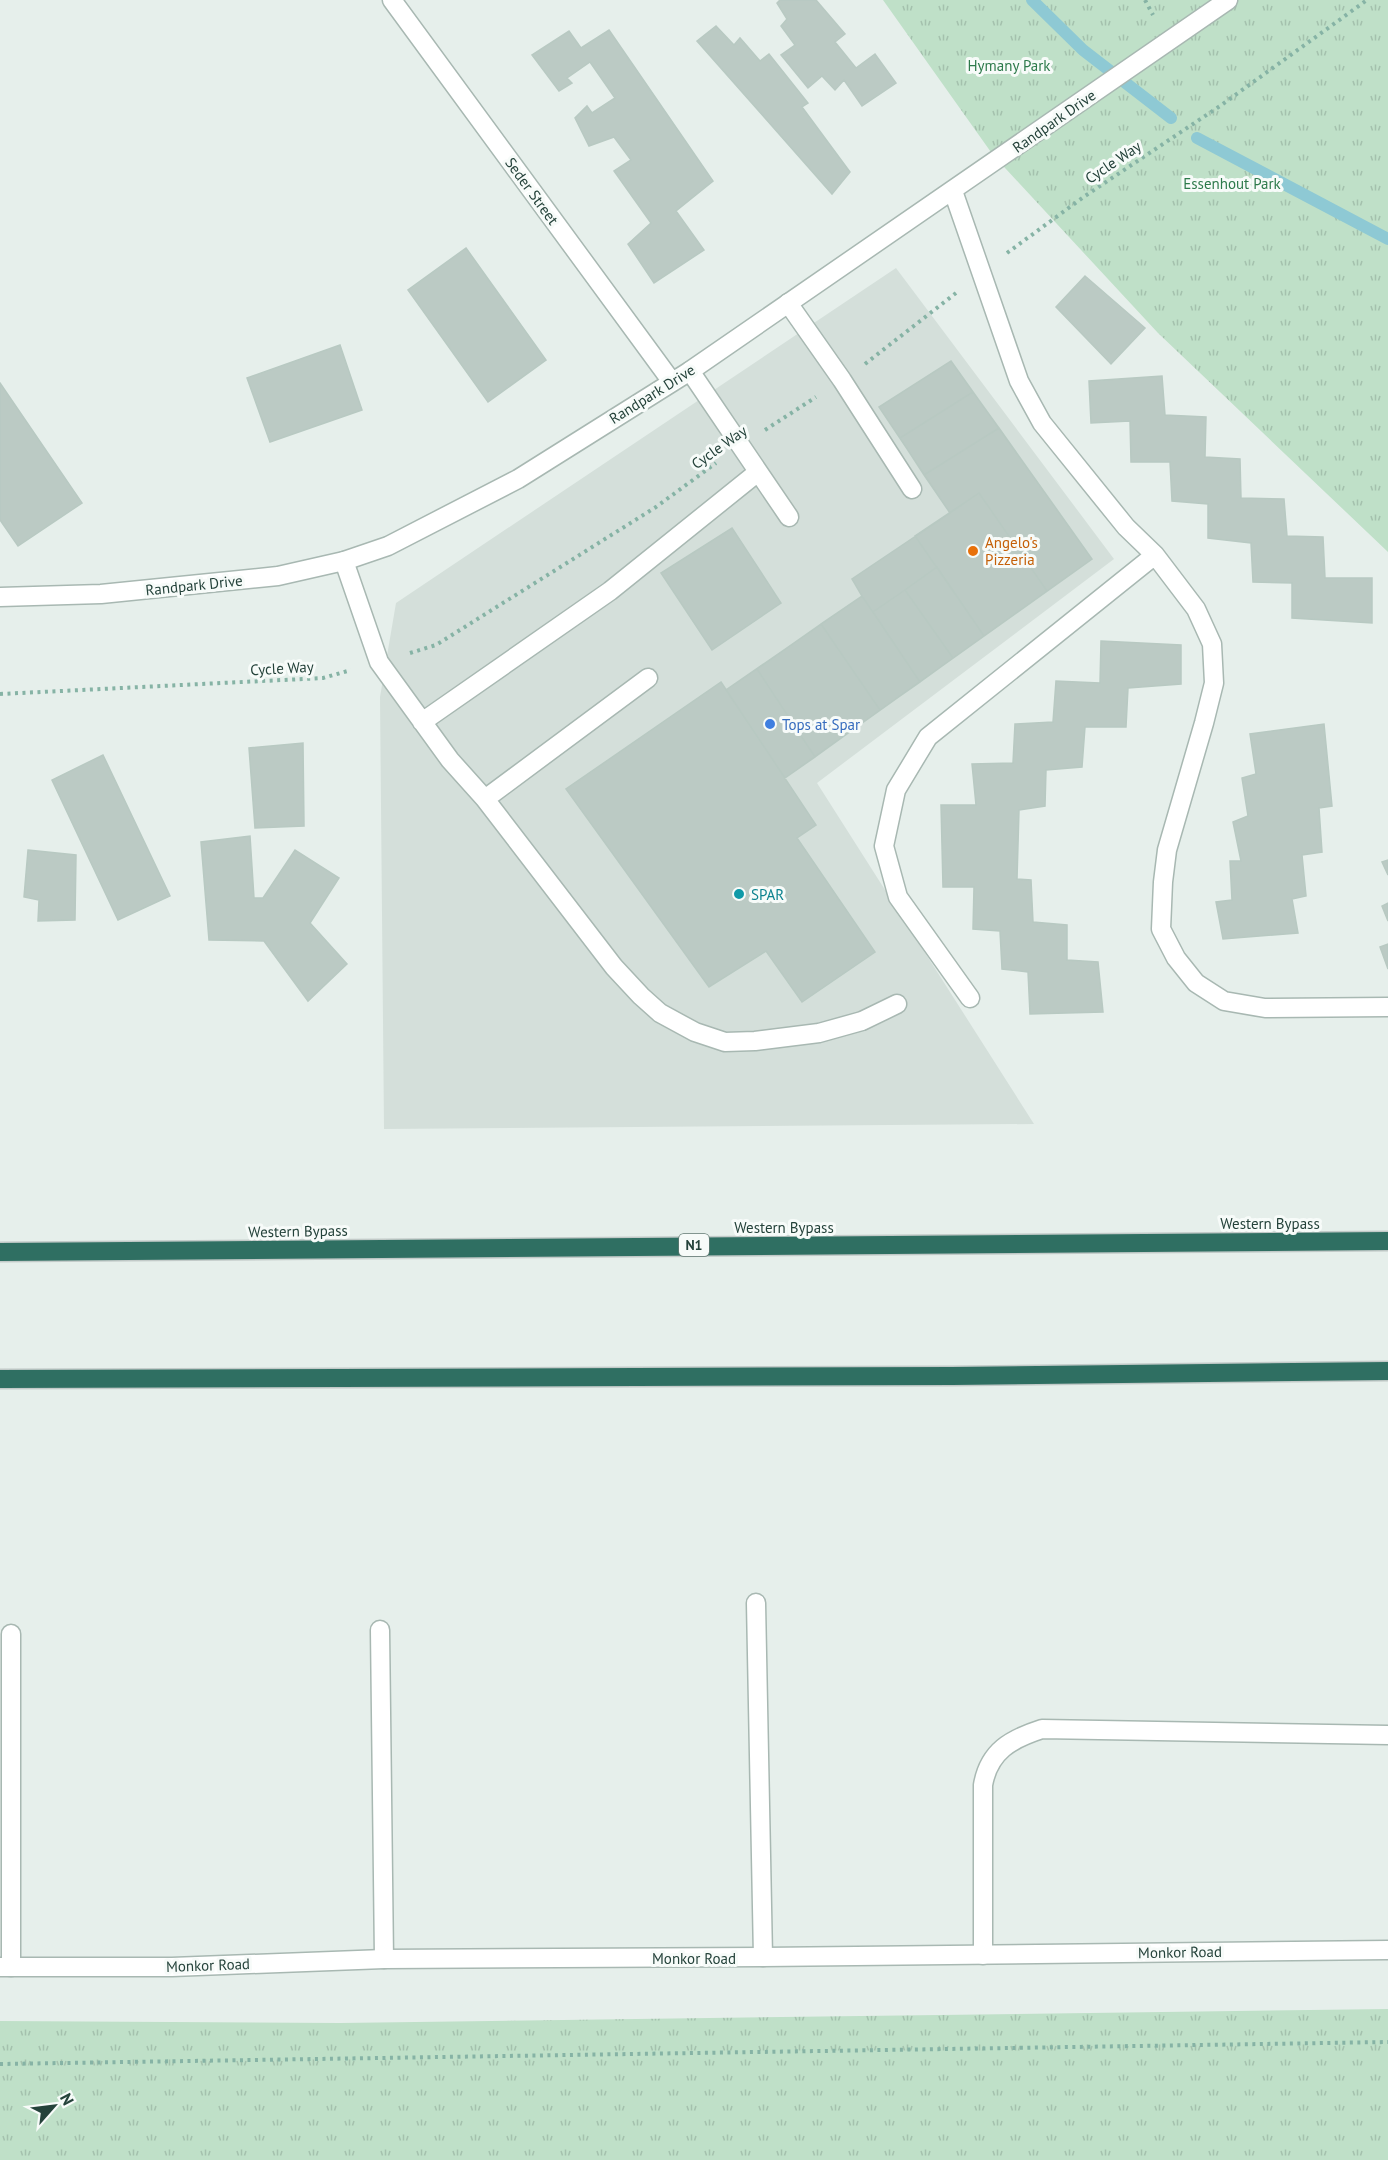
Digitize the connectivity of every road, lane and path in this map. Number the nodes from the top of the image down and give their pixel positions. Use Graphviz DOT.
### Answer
graph roads {
  1 [pos="392,0"];
  2 [pos="1228,0"];
  3 [pos="1367,0"];
  4 [pos="953,191"];
  5 [pos="982,272"];
  6 [pos="788,303"];
  7 [pos="690,371"];
  8 [pos="842,380"];
  9 [pos="672,382"];
  10 [pos="739,446"];
  11 [pos="758,472"];
  12 [pos="912,489"];
  13 [pos="789,517"];
  14 [pos="1155,555"];
  15 [pos="344,561"];
  16 [pos="0,597"];
  17 [pos="379,662"];
  18 [pos="648,678"];
  19 [pos="0,694"];
  20 [pos="422,722"];
  21 [pos="485,799"];
  22 [pos="970,998"];
  23 [pos="897,1005"];
  24 [pos="1388,1007"];
  25 [pos="1388,1241"];
  26 [pos="0,1252"];
  27 [pos="1388,1371"];
  28 [pos="0,1379"];
  29 [pos="756,1603"];
  30 [pos="380,1630"];
  31 [pos="11,1634"];
  32 [pos="1388,1735"];
  33 [pos="1388,1950"];
  34 [pos="983,1955"];
  35 [pos="763,1957"];
  36 [pos="384,1959"];
  37 [pos="6,1967"];
  38 [pos="1388,2042"];
  39 [pos="0,2064"];
  1 -- 9 [label="street, Seder Street"];
  2 -- 4 [label="street, Randpark Drive"];
  3 -- 5 [label="path, Cycle Way"];
  4 -- 5 [label="street"];
  4 -- 6 [label="street, Randpark Drive"];
  5 -- 8 [label="path, Cycle Way"];
  5 -- 14 [label="street"];
  6 -- 7 [label="street, Randpark Drive"];
  6 -- 8 [label="street"];
  7 -- 9 [label="street, Randpark Drive"];
  7 -- 10 [label="street"];
  8 -- 10 [label="path, Cycle Way"];
  8 -- 12 [label="street"];
  9 -- 15 [label="street, Randpark Drive"];
  10 -- 11 [label="street"];
  10 -- 17 [label="path, Cycle Way"];
  11 -- 13 [label="street"];
  11 -- 20 [label="street"];
  14 -- 22 [label="street"];
  14 -- 24 [label="street"];
  15 -- 16 [label="street, Randpark Drive"];
  15 -- 17 [label="street"];
  17 -- 19 [label="path, Cycle Way"];
  17 -- 20 [label="street"];
  18 -- 21 [label="street"];
  20 -- 21 [label="street"];
  21 -- 23 [label="street"];
  25 -- 26 [label="highway, Western Bypass / N1"];
  27 -- 28 [label="highway"];
  29 -- 35 [label="street"];
  30 -- 36 [label="street"];
  31 -- 37 [label="street"];
  32 -- 34 [label="street"];
  33 -- 34 [label="street, Monkor Road"];
  34 -- 35 [label="street, Monkor Road"];
  35 -- 36 [label="street, Monkor Road"];
  36 -- 37 [label="street, Monkor Road"];
  38 -- 39 [label="path"];
}
